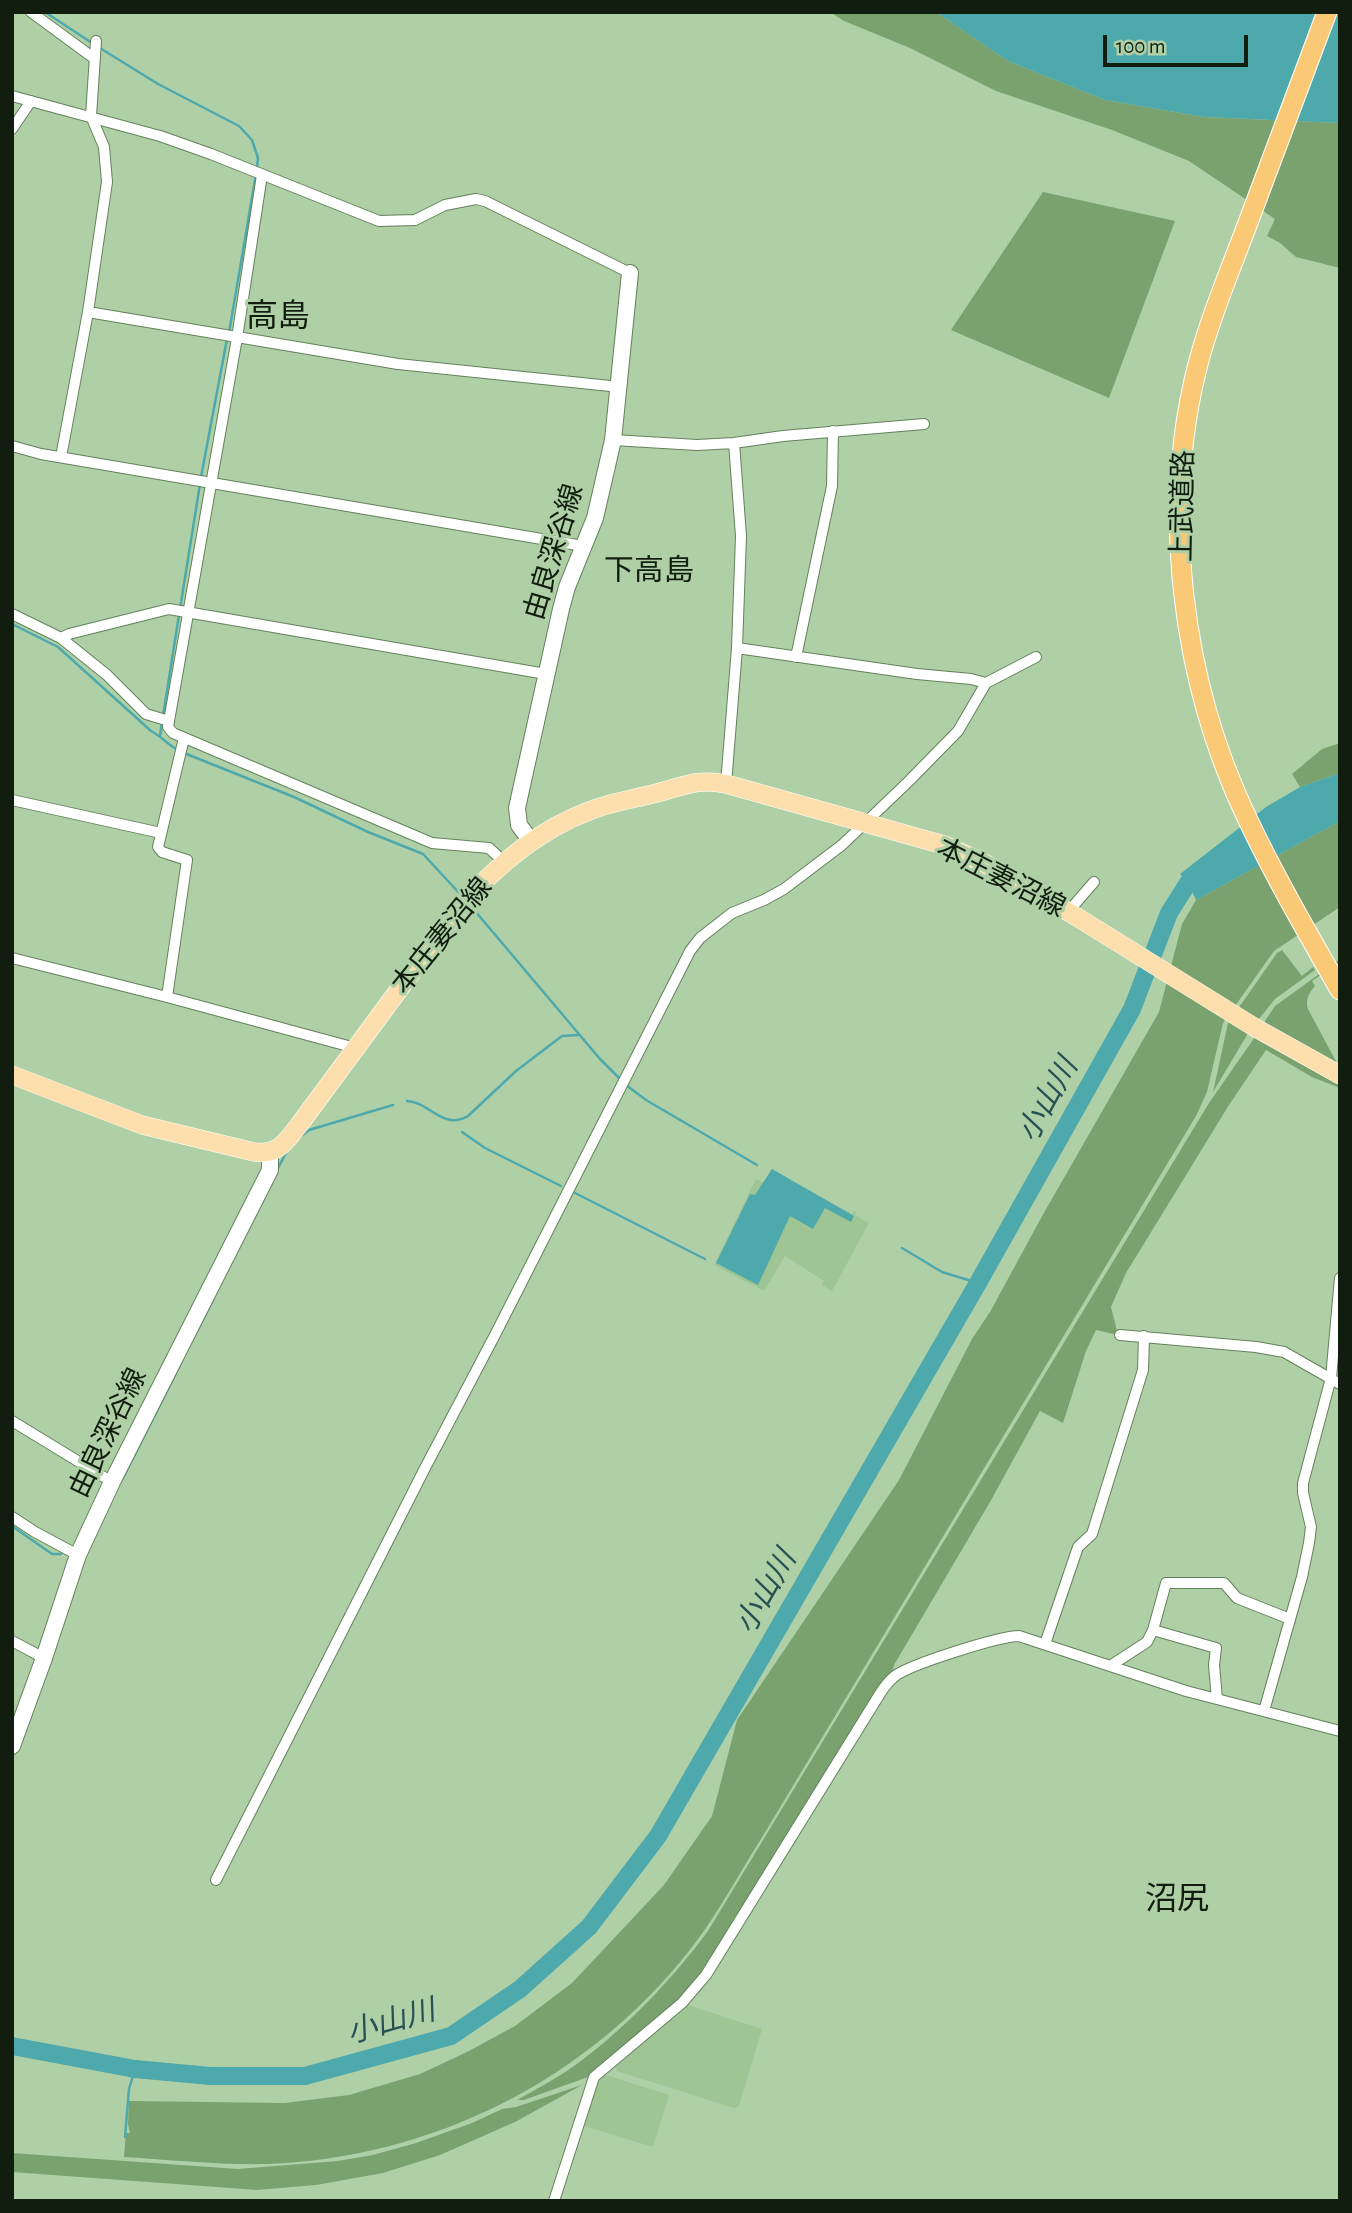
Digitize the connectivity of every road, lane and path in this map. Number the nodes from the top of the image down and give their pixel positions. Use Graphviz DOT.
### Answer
graph roads {
  1 [pos="30,12"];
  2 [pos="1327,12"];
  3 [pos="12,96"];
  4 [pos="32,101"];
  5 [pos="91,116"];
  6 [pos="12,129"];
  7 [pos="262,175"];
  8 [pos="630,273"];
  9 [pos="88,312"];
  10 [pos="237,338"];
  11 [pos="620,387"];
  12 [pos="924,424"];
  13 [pos="833,431"];
  14 [pos="613,440"];
  15 [pos="734,443"];
  16 [pos="12,446"];
  17 [pos="61,457"];
  18 [pos="209,481"];
  19 [pos="583,545"];
  20 [pos="187,612"];
  21 [pos="12,614"];
  22 [pos="61,638"];
  23 [pos="737,648"];
  24 [pos="796,657"];
  25 [pos="1036,657"];
  26 [pos="546,674"];
  27 [pos="986,683"];
  28 [pos="164,720"];
  29 [pos="184,738"];
  30 [pos="726,784"];
  31 [pos="12,800"];
  32 [pos="865,823"];
  33 [pos="161,833"];
  34 [pos="531,841"];
  35 [pos="504,862"];
  36 [pos="1094,882"];
  37 [pos="1072,915"];
  38 [pos="12,958"];
  39 [pos="1340,990"];
  40 [pos="167,996"];
  41 [pos="354,1050"];
  42 [pos="12,1075"];
  43 [pos="1340,1075"];
  44 [pos="270,1152"];
  45 [pos="1340,1278"];
  46 [pos="1121,1335"];
  47 [pos="1144,1336"];
  48 [pos="1335,1381"];
  49 [pos="12,1421"];
  50 [pos="112,1482"];
  51 [pos="12,1517"];
  52 [pos="78,1555"];
  53 [pos="1290,1619"];
  54 [pos="1153,1630"];
  55 [pos="12,1641"];
  56 [pos="1045,1644"];
  57 [pos="44,1658"];
  58 [pos="1110,1666"];
  59 [pos="1217,1699"];
  60 [pos="1264,1711"];
  61 [pos="1340,1731"];
  62 [pos="12,1746"];
  63 [pos="216,1880"];
  64 [pos="554,2201"];
  1 -- 5 [label="street"];
  2 -- 39 [label="highway, 上武道路"];
  3 -- 4 [label="street"];
  4 -- 5 [label="street"];
  4 -- 6 [label="street"];
  5 -- 7 [label="street"];
  5 -- 9 [label="street"];
  7 -- 8 [label="street"];
  7 -- 10 [label="street"];
  8 -- 11 [label="main road, 由良深谷線"];
  9 -- 10 [label="street"];
  9 -- 17 [label="street"];
  10 -- 11 [label="street"];
  10 -- 18 [label="street"];
  11 -- 14 [label="main road, 由良深谷線"];
  12 -- 13 [label="street"];
  13 -- 15 [label="street"];
  13 -- 24 [label="street"];
  14 -- 15 [label="street"];
  14 -- 19 [label="main road, 由良深谷線"];
  15 -- 23 [label="street"];
  16 -- 17 [label="street"];
  17 -- 18 [label="street"];
  18 -- 19 [label="street"];
  18 -- 20 [label="street"];
  19 -- 26 [label="main road, 由良深谷線"];
  20 -- 22 [label="street"];
  20 -- 26 [label="street"];
  20 -- 28 [label="street"];
  21 -- 22 [label="street"];
  22 -- 28 [label="street"];
  23 -- 24 [label="street"];
  23 -- 30 [label="street"];
  24 -- 27 [label="street"];
  25 -- 27 [label="street"];
  26 -- 34 [label="main road, 由良深谷線"];
  27 -- 32 [label="street"];
  28 -- 29 [label="street"];
  29 -- 33 [label="street"];
  29 -- 35 [label="street"];
  30 -- 32 [label="main road, 本庄妻沼線"];
  30 -- 34 [label="main road, 本庄妻沼線"];
  31 -- 33 [label="street"];
  32 -- 37 [label="main road, 本庄妻沼線"];
  32 -- 63 [label="street"];
  33 -- 40 [label="street"];
  34 -- 35 [label="main road, 本庄妻沼線"];
  35 -- 41 [label="main road, 本庄妻沼線"];
  36 -- 37 [label="street"];
  37 -- 43 [label="main road, 本庄妻沼線"];
  38 -- 40 [label="street"];
  40 -- 41 [label="street"];
  41 -- 44 [label="main road, 本庄妻沼線"];
  42 -- 44 [label="main road"];
  44 -- 50 [label="main road, 由良深谷線"];
  45 -- 48 [label="street"];
  46 -- 47 [label="street"];
  47 -- 48 [label="street"];
  47 -- 56 [label="street"];
  48 -- 53 [label="street"];
  49 -- 50 [label="street"];
  50 -- 52 [label="main road, 由良深谷線"];
  51 -- 52 [label="street"];
  52 -- 57 [label="main road, 由良深谷線"];
  53 -- 54 [label="street"];
  53 -- 60 [label="street"];
  54 -- 58 [label="street"];
  54 -- 59 [label="street"];
  55 -- 57 [label="street"];
  56 -- 58 [label="street"];
  56 -- 64 [label="street"];
  57 -- 62 [label="main road, 由良深谷線"];
  58 -- 59 [label="street"];
  59 -- 60 [label="street"];
  60 -- 61 [label="street"];
}
